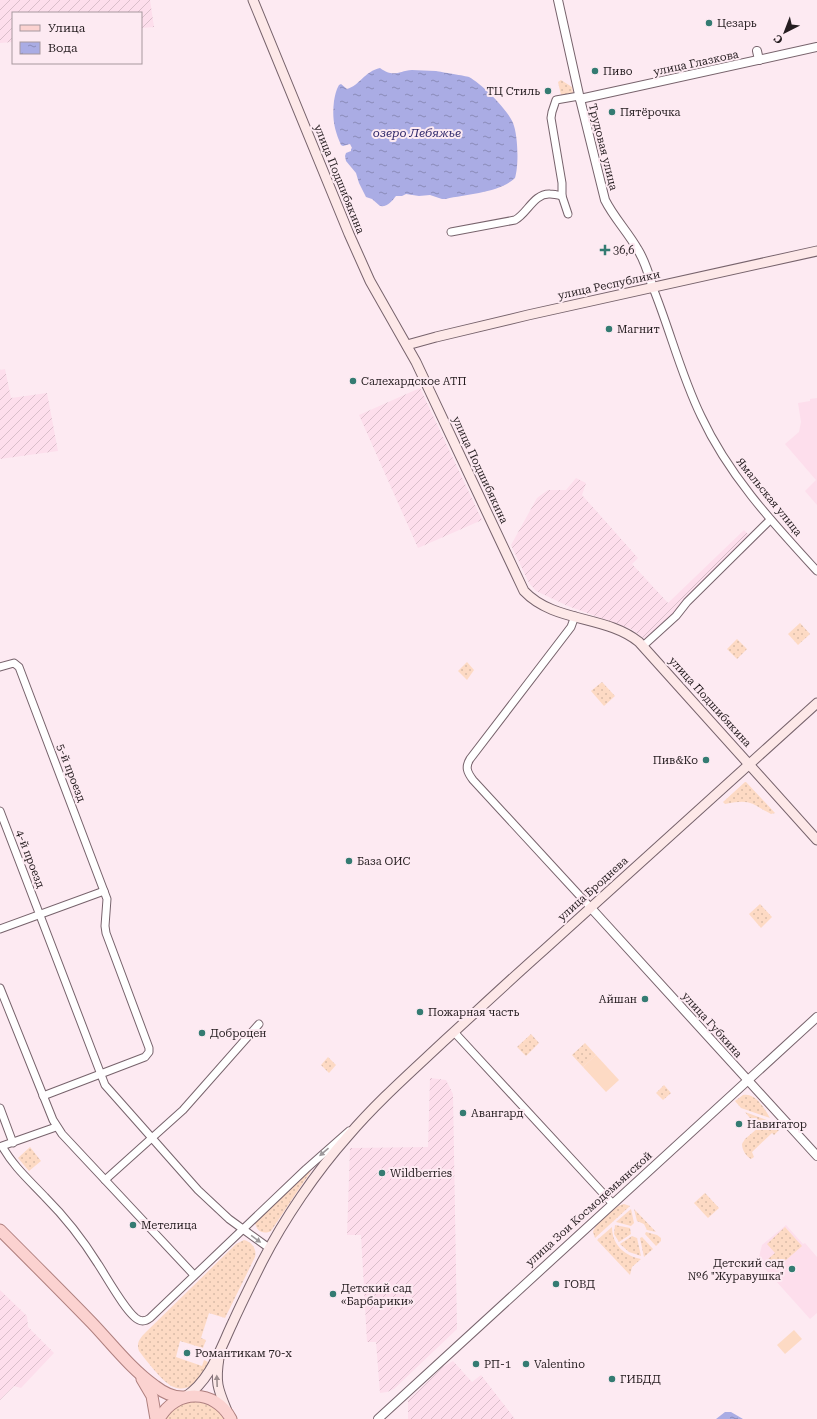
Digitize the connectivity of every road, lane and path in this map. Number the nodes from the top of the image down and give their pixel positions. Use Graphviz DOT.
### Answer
graph roads {
  1 [pos="253,0"];
  2 [pos="558,0"];
  3 [pos="817,47"];
  4 [pos="757,51"];
  5 [pos="759,60"];
  6 [pos="580,97"];
  7 [pos="562,196"];
  8 [pos="568,214"];
  9 [pos="451,232"];
  10 [pos="817,251"];
  11 [pos="652,288"];
  12 [pos="407,345"];
  13 [pos="770,520"];
  14 [pos="817,571"];
  15 [pos="576,616"];
  16 [pos="643,646"];
  17 [pos="0,667"];
  18 [pos="817,703"];
  19 [pos="749,764"];
  20 [pos="0,811"];
  21 [pos="817,840"];
  22 [pos="104,890"];
  23 [pos="590,908"];
  24 [pos="39,914"];
  25 [pos="0,929"];
  26 [pos="0,988"];
  27 [pos="817,1017"];
  28 [pos="259,1024"];
  29 [pos="454,1032"];
  30 [pos="100,1075"];
  31 [pos="748,1080"];
  32 [pos="43,1096"];
  33 [pos="0,1108"];
  34 [pos="364,1118"];
  35 [pos="56,1127"];
  36 [pos="152,1138"];
  37 [pos="13,1143"];
  38 [pos="817,1156"];
  39 [pos="105,1180"];
  40 [pos="612,1203"];
  41 [pos="242,1229"];
  42 [pos="0,1230"];
  43 [pos="269,1248"];
  44 [pos="194,1275"];
  45 [pos="222,1347"];
  46 [pos="134,1367"];
  47 [pos="185,1397"];
  48 [pos="229,1416"];
  49 [pos="158,1419"];
  50 [pos="378,1419"];
  1 -- 12 [label="main road, улица Подшибякина"];
  2 -- 6 [label="street, Трудовая улица"];
  3 -- 5 [label="street, улица Глазкова"];
  4 -- 5 [label="street"];
  5 -- 6 [label="street, улица Глазкова"];
  6 -- 7 [label="street"];
  6 -- 11 [label="street, Трудовая улица"];
  7 -- 8 [label="street"];
  7 -- 9 [label="street"];
  10 -- 11 [label="main road, улица Республики"];
  11 -- 12 [label="main road, улица Республики"];
  11 -- 13 [label="street, Ямальская улица"];
  12 -- 15 [label="main road, улица Подшибякина"];
  13 -- 14 [label="street, Ямальская улица"];
  13 -- 16 [label="street"];
  15 -- 16 [label="main road, улица Подшибякина"];
  15 -- 23 [label="street"];
  16 -- 19 [label="main road, улица Подшибякина"];
  17 -- 22 [label="street, 5-й проезд"];
  18 -- 19 [label="main road, улица Броднева"];
  19 -- 21 [label="main road, улица Подшибякина"];
  19 -- 23 [label="main road, улица Броднева"];
  20 -- 24 [label="street, 4-й проезд"];
  22 -- 24 [label="street"];
  22 -- 30 [label="street, 5-й проезд"];
  23 -- 29 [label="main road, улица Броднева"];
  23 -- 31 [label="street, улица Губкина"];
  24 -- 25 [label="street"];
  24 -- 30 [label="street, 4-й проезд"];
  26 -- 32 [label="street"];
  27 -- 31 [label="street, улица Зои Космодемьянской"];
  28 -- 36 [label="street"];
  29 -- 34 [label="main road, улица Броднева"];
  29 -- 40 [label="street"];
  30 -- 32 [label="street"];
  30 -- 36 [label="street, 4-й проезд"];
  31 -- 38 [label="street, улица Губкина"];
  31 -- 40 [label="street, улица Зои Космодемьянской"];
  32 -- 35 [label="street"];
  33 -- 37 [label="street"];
  34 -- 41 [label="street, one-way"];
  34 -- 43 [label="main road, улица Броднева"];
  35 -- 37 [label="street"];
  35 -- 39 [label="street"];
  36 -- 39 [label="street"];
  36 -- 41 [label="street, 4-й проезд"];
  37 -- 44 [label="street"];
  39 -- 44 [label="street"];
  40 -- 50 [label="street, улица Зои Космодемьянской"];
  41 -- 43 [label="street, 4-й проезд, one-way"];
  41 -- 44 [label="street"];
  42 -- 46 [label="main road"];
  43 -- 45 [label="main road, улица Броднева"];
  45 -- 47 [label="main road"];
  48 -- 45 [label="main road, one-way"];
  46 -- 47 [label="main road"];
  46 -- 49 [label="main road"];
  47 -- 48 [label="main road"];
  47 -- 49 [label="main road"];
}
